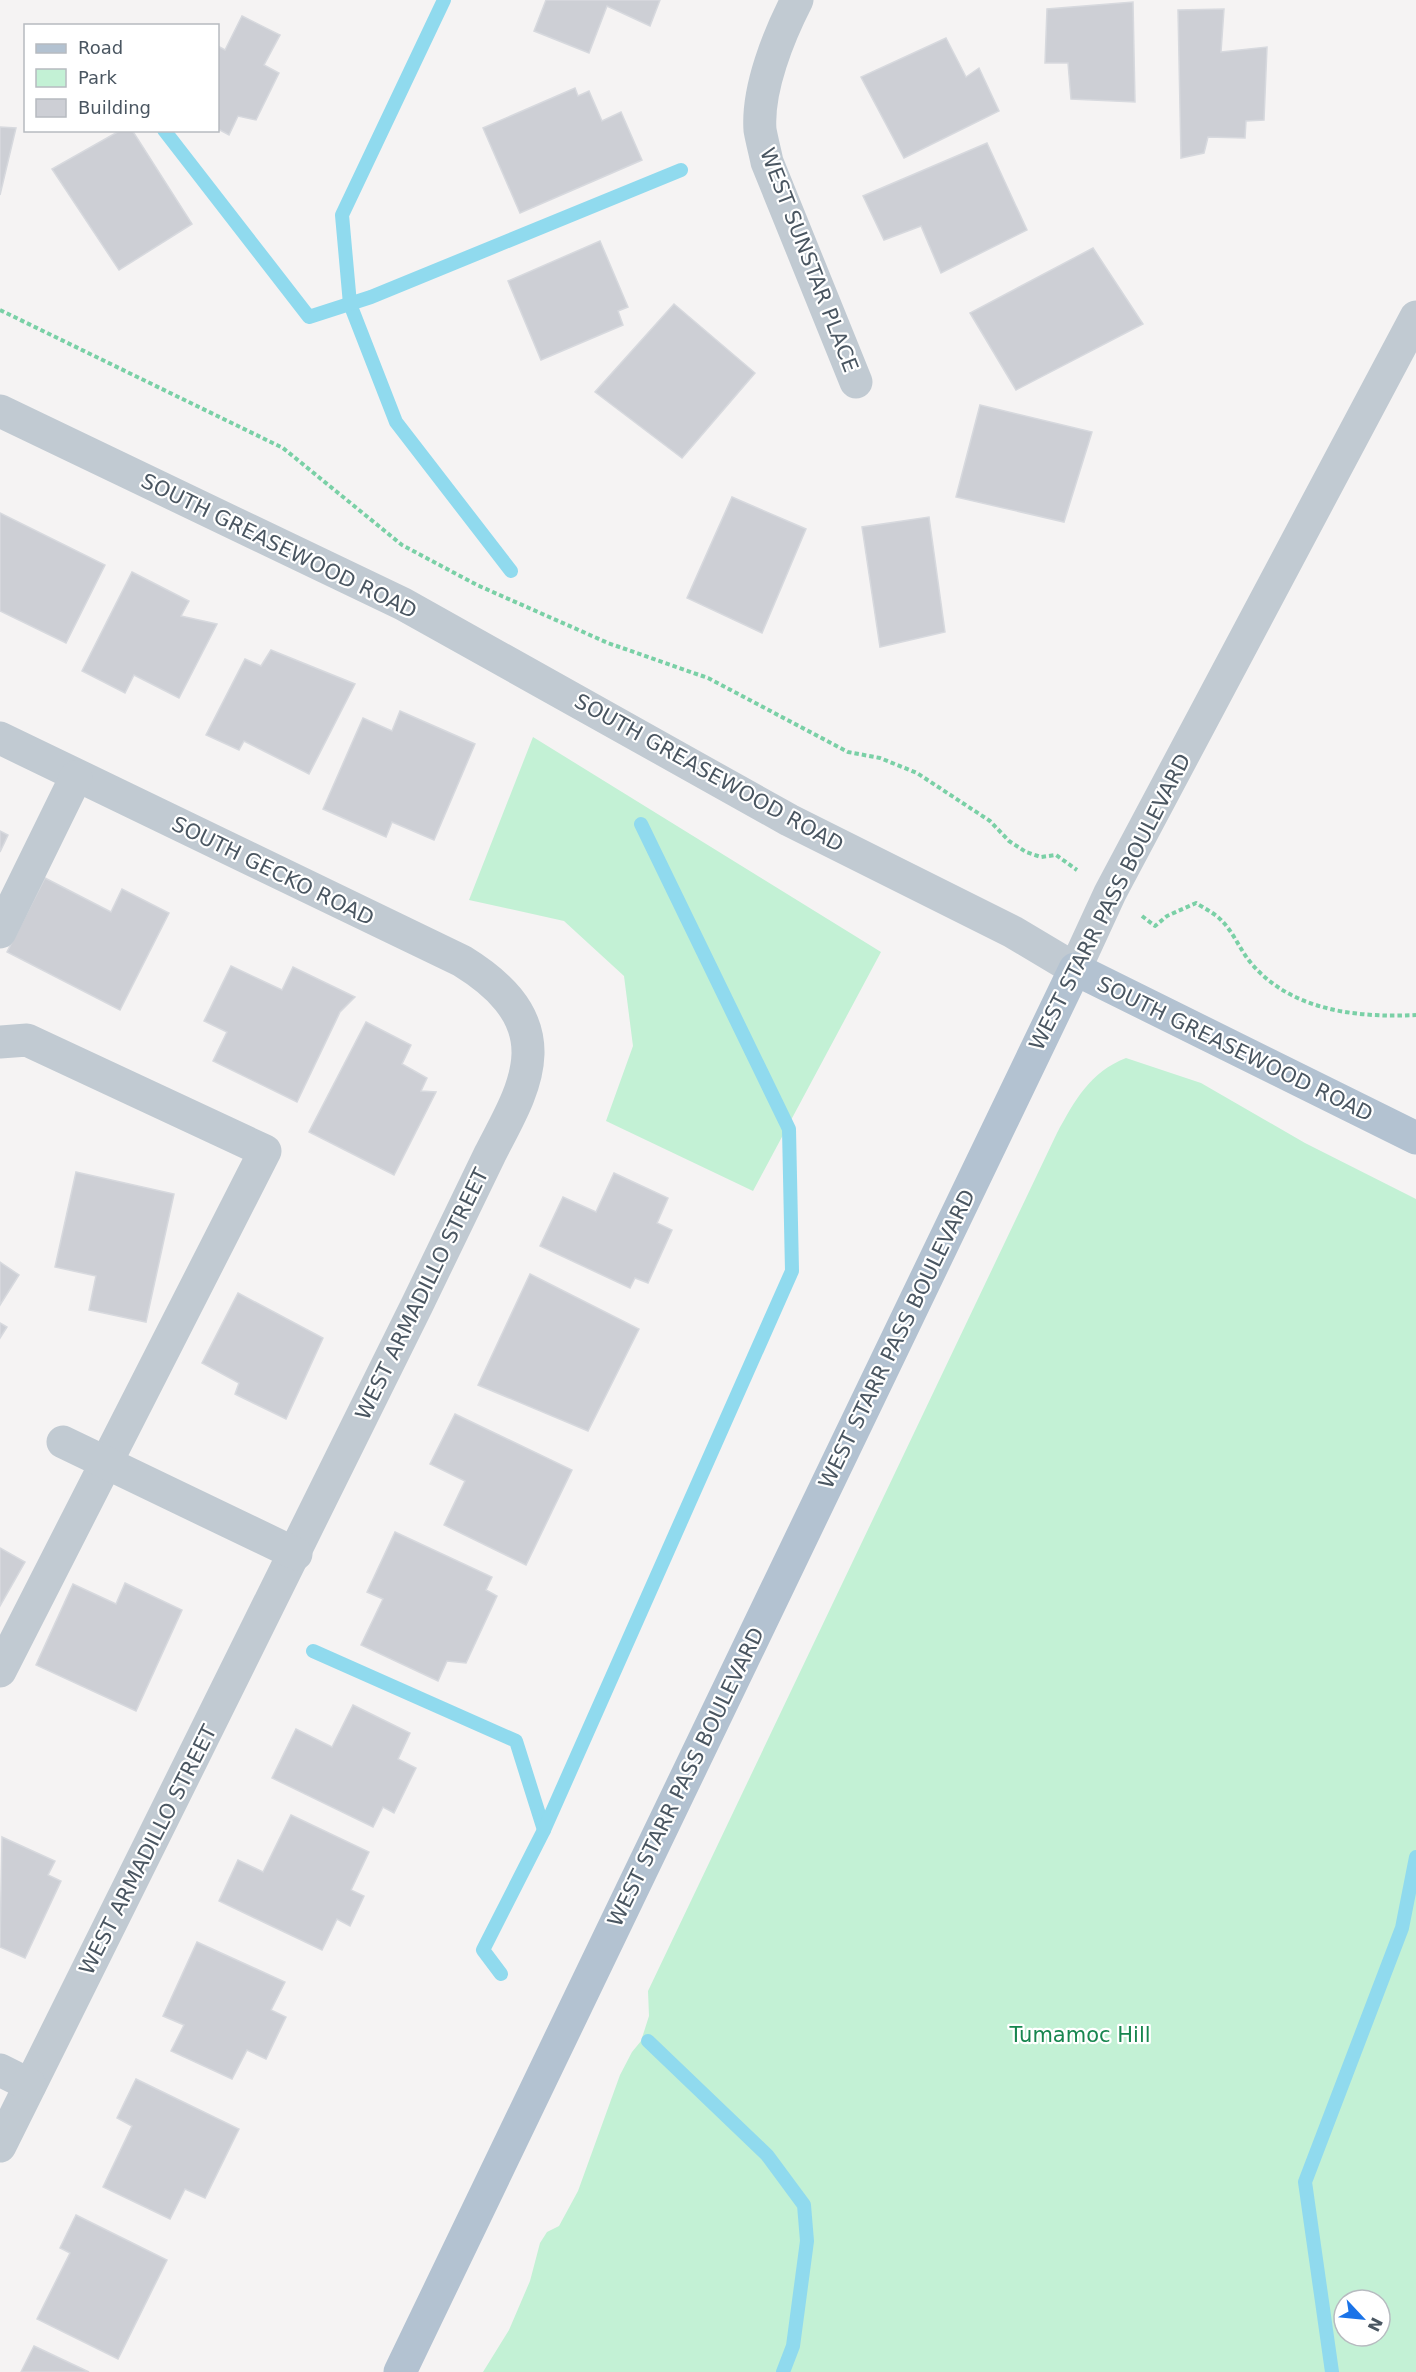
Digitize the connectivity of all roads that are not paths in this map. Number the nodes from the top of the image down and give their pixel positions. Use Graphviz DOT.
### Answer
graph roads {
  1 [pos="797,0"];
  2 [pos="1416,317"];
  3 [pos="856,382"];
  4 [pos="0,411"];
  5 [pos="0,738"];
  6 [pos="76,777"];
  7 [pos="0,932"];
  8 [pos="1075,969"];
  9 [pos="525,1029"];
  10 [pos="0,1042"];
  11 [pos="1416,1138"];
  12 [pos="63,1442"];
  13 [pos="105,1462"];
  14 [pos="296,1554"];
  15 [pos="0,1671"];
  16 [pos="0,2070"];
  17 [pos="30,2085"];
  18 [pos="0,2146"];
  19 [pos="400,2372"];
  1 -- 3 [label="street, WEST SUNSTAR PLACE"];
  2 -- 8 [label="street, WEST STARR PASS BOULEVARD"];
  4 -- 8 [label="street, SOUTH GREASEWOOD ROAD"];
  5 -- 6 [label="street, SOUTH GECKO ROAD"];
  6 -- 7 [label="street"];
  6 -- 9 [label="street, SOUTH GECKO ROAD"];
  8 -- 11 [label="main road, SOUTH GREASEWOOD ROAD"];
  8 -- 19 [label="main road, WEST STARR PASS BOULEVARD"];
  9 -- 14 [label="street, WEST ARMADILLO STREET"];
  10 -- 13 [label="street"];
  12 -- 13 [label="street"];
  13 -- 14 [label="street"];
  13 -- 15 [label="street"];
  14 -- 17 [label="street, WEST ARMADILLO STREET"];
  16 -- 17 [label="street"];
  17 -- 18 [label="street, WEST ARMADILLO STREET"];
}
